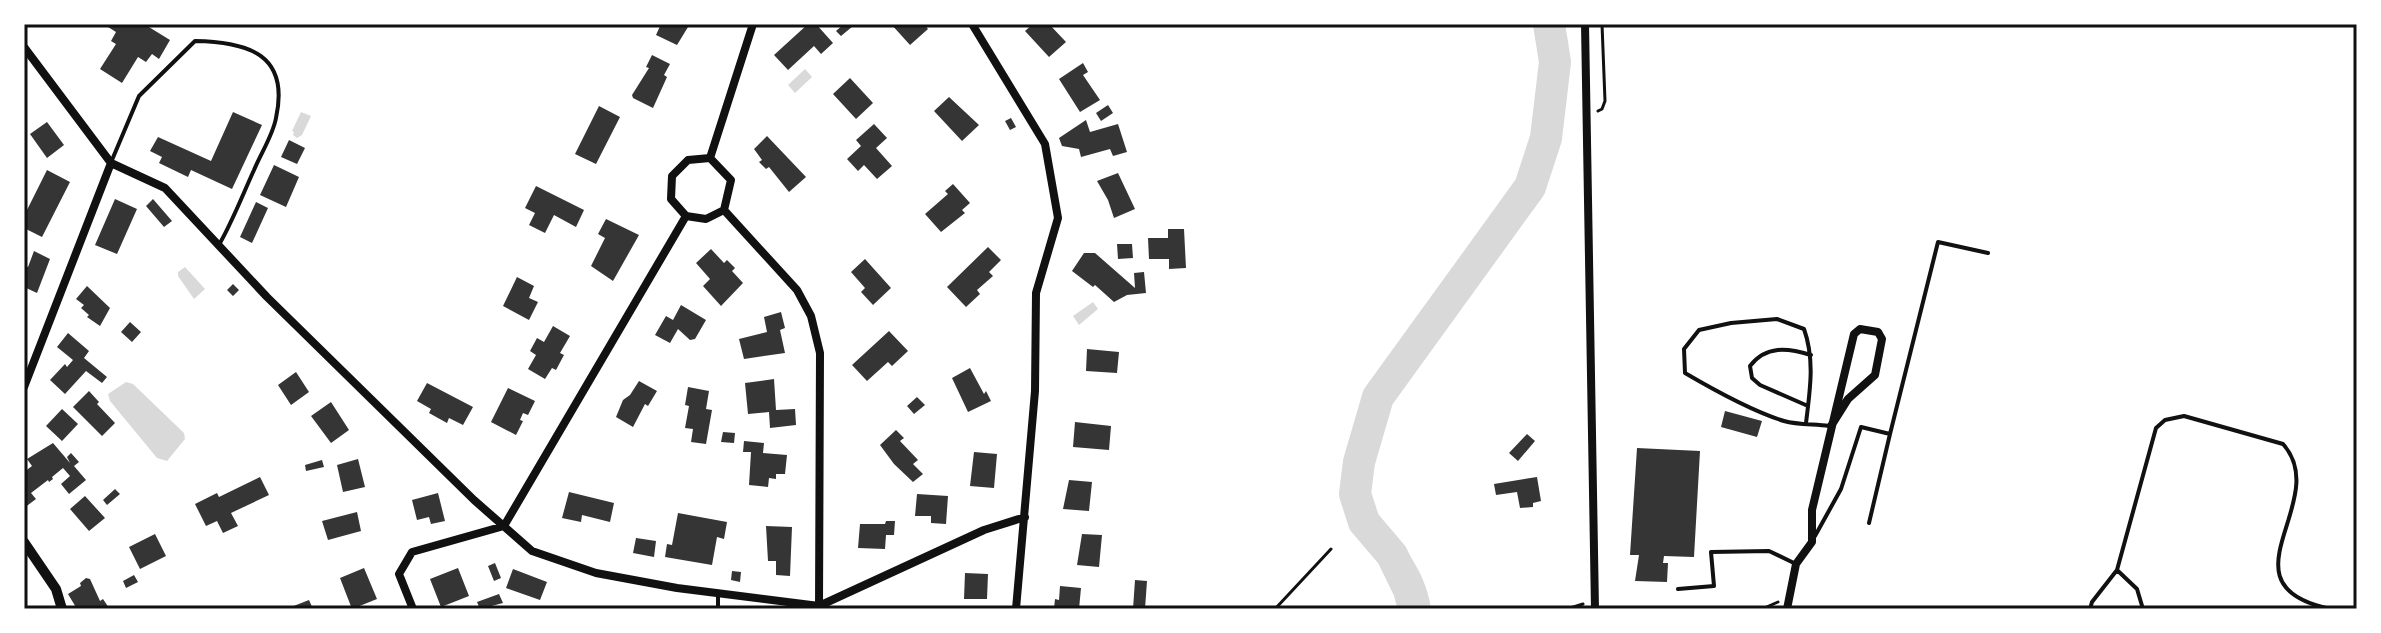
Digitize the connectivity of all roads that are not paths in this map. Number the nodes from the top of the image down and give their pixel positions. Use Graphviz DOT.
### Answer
graph roads {
  1 [pos="753,24"];
  2 [pos="972,24"];
  3 [pos="1585,24"];
  4 [pos="24,47"];
  5 [pos="710,158"];
  6 [pos="111,163"];
  7 [pos="724,210"];
  8 [pos="686,216"];
  9 [pos="218,245"];
  10 [pos="1988,253"];
  11 [pos="1811,355"];
  12 [pos="24,387"];
  13 [pos="1808,406"];
  14 [pos="1806,423"];
  15 [pos="1831,426"];
  16 [pos="1890,434"];
  17 [pos="1025,517"];
  18 [pos="1869,523"];
  19 [pos="504,526"];
  20 [pos="24,542"];
  21 [pos="1812,542"];
  22 [pos="1796,564"];
  23 [pos="2117,570"];
  24 [pos="1678,589"];
  25 [pos="718,593"];
  26 [pos="1595,605"];
  27 [pos="2304,606"];
  28 [pos="819,608"];
  29 [pos="62,609"];
  30 [pos="413,609"];
  31 [pos="718,609"];
  32 [pos="1016,609"];
  33 [pos="1787,609"];
  34 [pos="2090,609"];
  35 [pos="2143,609"];
  36 [pos="2331,609"];
  1 -- 5 [label="street"];
  2 -- 17 [label="street"];
  3 -- 26 [label="street"];
  4 -- 6 [label="street"];
  5 -- 7 [label="street"];
  5 -- 8 [label="street"];
  6 -- 9 [label="street"];
  6 -- 9 [label="lane"];
  6 -- 12 [label="street"];
  7 -- 8 [label="street"];
  7 -- 28 [label="street"];
  8 -- 19 [label="street"];
  9 -- 19 [label="street"];
  10 -- 16 [label="lane"];
  11 -- 13 [label="lane"];
  11 -- 13 [label="lane"];
  11 -- 14 [label="lane"];
  13 -- 14 [label="lane"];
  14 -- 15 [label="lane"];
  15 -- 15 [label="street"];
  15 -- 21 [label="street"];
  16 -- 18 [label="lane"];
  16 -- 21 [label="lane"];
  17 -- 28 [label="street"];
  17 -- 32 [label="street"];
  19 -- 25 [label="street"];
  19 -- 30 [label="street"];
  20 -- 29 [label="street"];
  21 -- 22 [label="street"];
  22 -- 24 [label="lane"];
  22 -- 33 [label="street"];
  23 -- 27 [label="lane"];
  23 -- 34 [label="lane"];
  23 -- 35 [label="lane"];
  25 -- 28 [label="street"];
  25 -- 31 [label="lane"];
  27 -- 36 [label="lane"];
}
